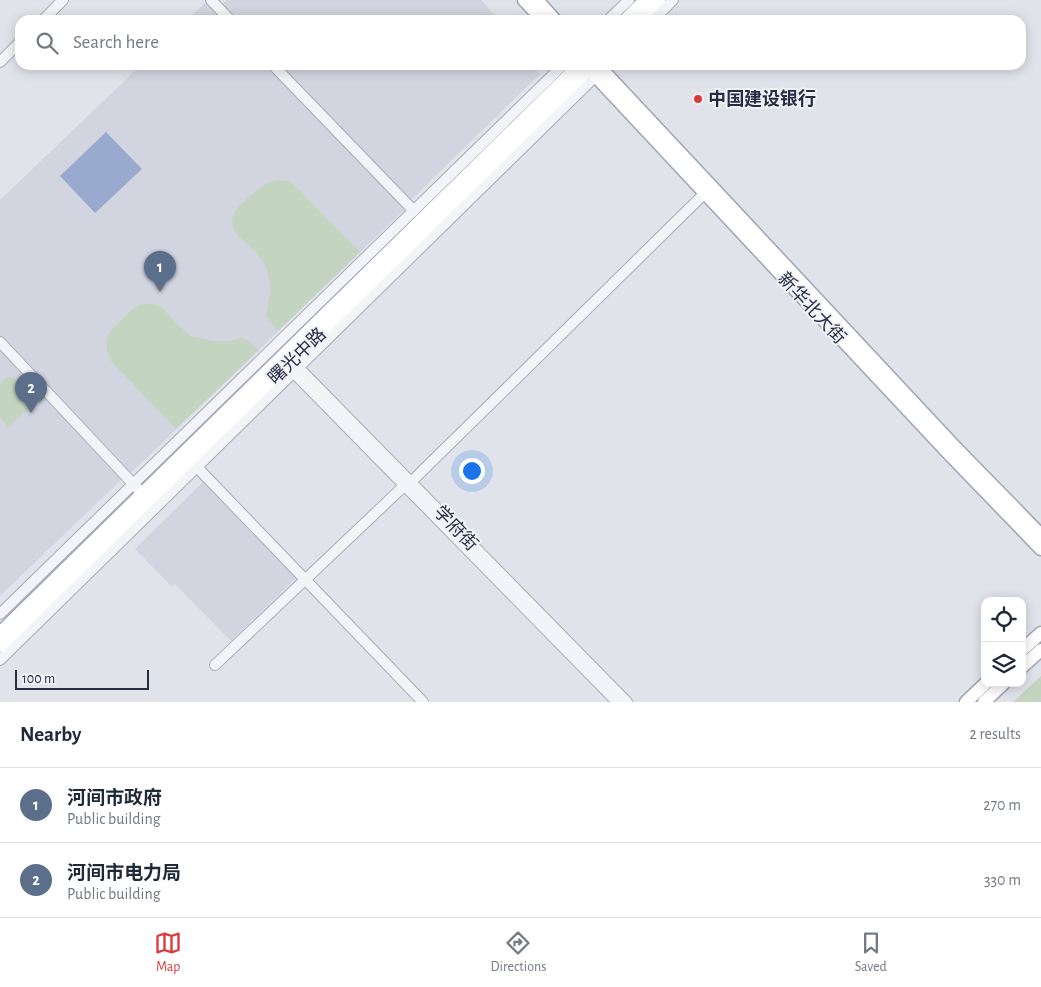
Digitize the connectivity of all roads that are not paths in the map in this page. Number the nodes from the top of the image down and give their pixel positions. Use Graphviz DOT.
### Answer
graph roads {
  1 [pos="64,0"];
  2 [pos="211,0"];
  3 [pos="524,0"];
  4 [pos="537,0"];
  5 [pos="629,0"];
  6 [pos="645,0"];
  7 [pos="658,0"];
  8 [pos="673,0"];
  9 [pos="48,15"];
  10 [pos="225,15"];
  11 [pos="538,15"];
  12 [pos="550,15"];
  13 [pos="613,15"];
  14 [pos="630,15"];
  15 [pos="643,15"];
  16 [pos="658,15"];
  17 [pos="15,47"];
  18 [pos="0,62"];
  19 [pos="278,70"];
  20 [pos="557,70"];
  21 [pos="591,70"];
  22 [pos="595,70"];
  23 [pos="595,70"];
  24 [pos="705,193"];
  25 [pos="414,211"];
  26 [pos="0,342"];
  27 [pos="289,363"];
  28 [pos="194,463"];
  29 [pos="133,484"];
  30 [pos="408,484"];
  31 [pos="142,494"];
  32 [pos="1041,536"];
  33 [pos="1041,549"];
  34 [pos="306,579"];
  35 [pos="0,614"];
  36 [pos="0,633"];
  37 [pos="1041,633"];
  38 [pos="0,646"];
  39 [pos="1026,646"];
  40 [pos="1041,650"];
  41 [pos="0,660"];
  42 [pos="1026,663"];
  43 [pos="215,665"];
  44 [pos="982,687"];
  45 [pos="1000,687"];
  46 [pos="423,702"];
  47 [pos="617,702"];
  48 [pos="627,702"];
  49 [pos="966,702"];
  50 [pos="984,702"];
  1 -- 9 [label="street"];
  2 -- 10 [label="street"];
  3 -- 11 [label="main road"];
  4 -- 12 [label="main road"];
  5 -- 13 [label="street"];
  6 -- 14 [label="main road"];
  7 -- 15 [label="main road"];
  8 -- 16 [label="street"];
  17 -- 18 [label="street"];
  19 -- 25 [label="street"];
  20 -- 25 [label="street"];
  21 -- 27 [label="main road, 曙光中路"];
  22 -- 24 [label="main road, 新华北大街"];
  23 -- 32 [label="main road, 新华北大街"];
  24 -- 30 [label="street"];
  24 -- 33 [label="main road, 新华北大街"];
  25 -- 29 [label="street"];
  26 -- 29 [label="street"];
  27 -- 28 [label="main road, 曙光中路"];
  27 -- 30 [label="street, 学府街"];
  27 -- 31 [label="main road, 曙光中路"];
  28 -- 34 [label="street"];
  28 -- 38 [label="main road, 曙光中路"];
  28 -- 41 [label="street"];
  29 -- 31 [label="street"];
  29 -- 35 [label="street"];
  30 -- 34 [label="street"];
  30 -- 47 [label="street, 学府街"];
  30 -- 48 [label="street, 学府街"];
  31 -- 36 [label="main road, 曙光中路"];
  34 -- 43 [label="street"];
  34 -- 46 [label="street"];
  37 -- 39 [label="main road"];
  40 -- 42 [label="main road"];
  44 -- 49 [label="main road"];
  45 -- 50 [label="main road"];
}
